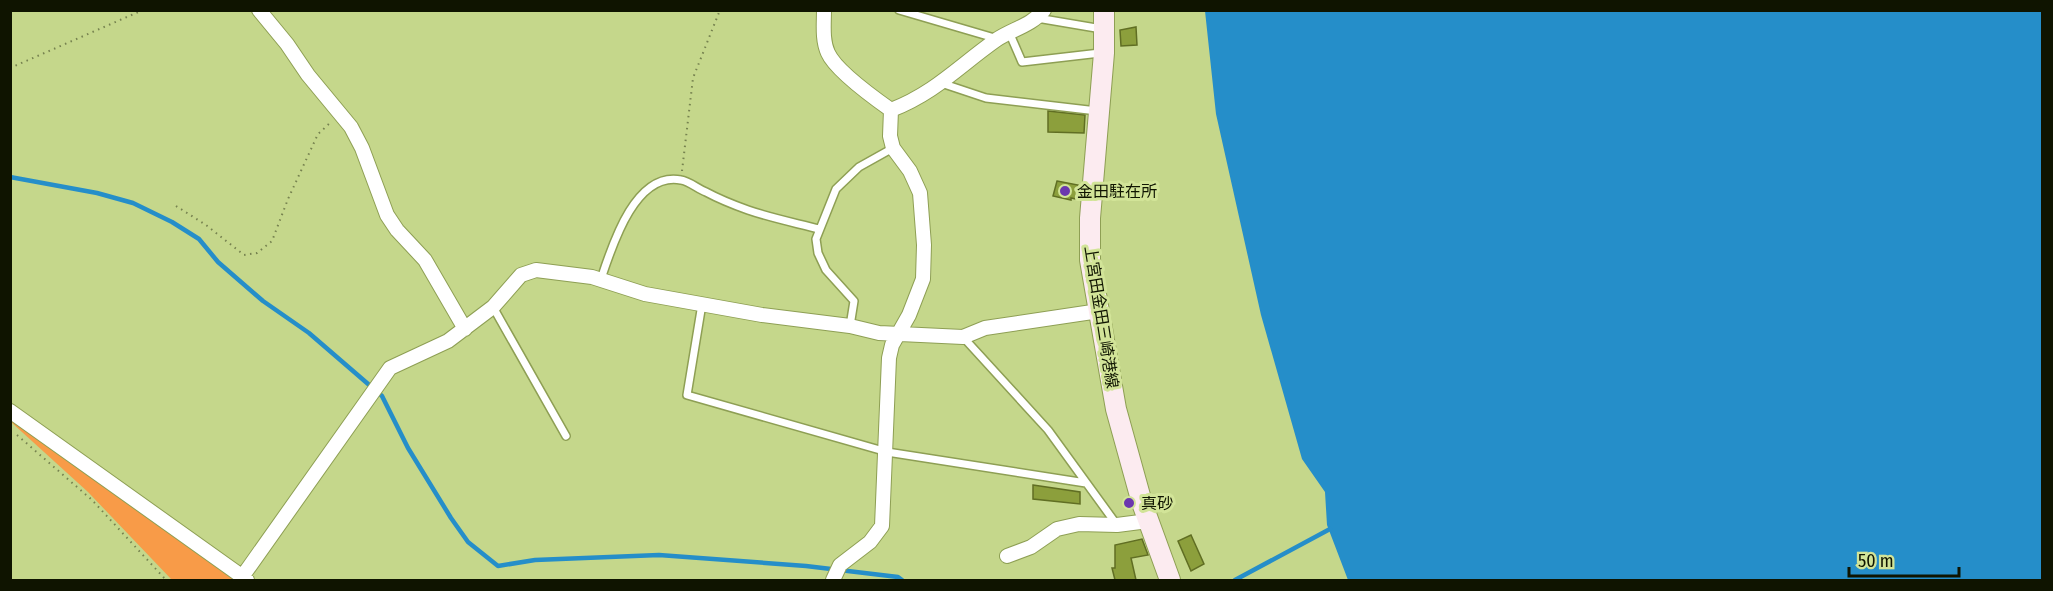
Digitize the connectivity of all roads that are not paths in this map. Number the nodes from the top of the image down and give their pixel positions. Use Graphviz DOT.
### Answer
graph roads {
  1 [pos="259,10"];
  2 [pos="824,10"];
  3 [pos="899,10"];
  4 [pos="1041,14"];
  5 [pos="1104,20"];
  6 [pos="1003,36"];
  7 [pos="1104,53"];
  8 [pos="941,83"];
  9 [pos="891,110"];
  10 [pos="1098,111"];
  11 [pos="893,148"];
  12 [pos="819,229"];
  13 [pos="601,279"];
  14 [pos="702,303"];
  15 [pos="492,307"];
  16 [pos="1099,311"];
  17 [pos="850,326"];
  18 [pos="465,329"];
  19 [pos="900,333"];
  20 [pos="963,337"];
  21 [pos="10,411"];
  22 [pos="566,436"];
  23 [pos="886,452"];
  24 [pos="1086,483"];
  25 [pos="1148,521"];
  26 [pos="1117,525"];
  27 [pos="1008,556"];
  28 [pos="244,578"];
  29 [pos="833,580"];
  30 [pos="1170,580"];
  1 -- 18 [label="street"];
  2 -- 9 [label="street"];
  3 -- 6 [label="lane"];
  4 -- 5 [label="lane"];
  4 -- 6 [label="street"];
  5 -- 7 [label="main road, 上宮田金田三崎港線"];
  6 -- 7 [label="lane"];
  6 -- 8 [label="street"];
  7 -- 10 [label="main road, 上宮田金田三崎港線"];
  8 -- 9 [label="street"];
  8 -- 10 [label="lane"];
  9 -- 11 [label="street"];
  10 -- 16 [label="main road, 上宮田金田三崎港線"];
  11 -- 12 [label="lane"];
  11 -- 19 [label="street"];
  12 -- 13 [label="lane"];
  12 -- 17 [label="lane"];
  13 -- 14 [label="street"];
  13 -- 15 [label="street"];
  14 -- 17 [label="street"];
  14 -- 23 [label="lane"];
  15 -- 18 [label="street"];
  15 -- 22 [label="lane"];
  16 -- 20 [label="street"];
  16 -- 25 [label="main road, 上宮田金田三崎港線"];
  17 -- 19 [label="street"];
  18 -- 28 [label="street"];
  19 -- 20 [label="street"];
  19 -- 23 [label="street"];
  20 -- 24 [label="lane"];
  21 -- 28 [label="street"];
  23 -- 24 [label="lane"];
  23 -- 29 [label="street"];
  24 -- 26 [label="lane"];
  25 -- 26 [label="street"];
  25 -- 30 [label="main road, 上宮田金田三崎港線"];
  26 -- 27 [label="street"];
}
